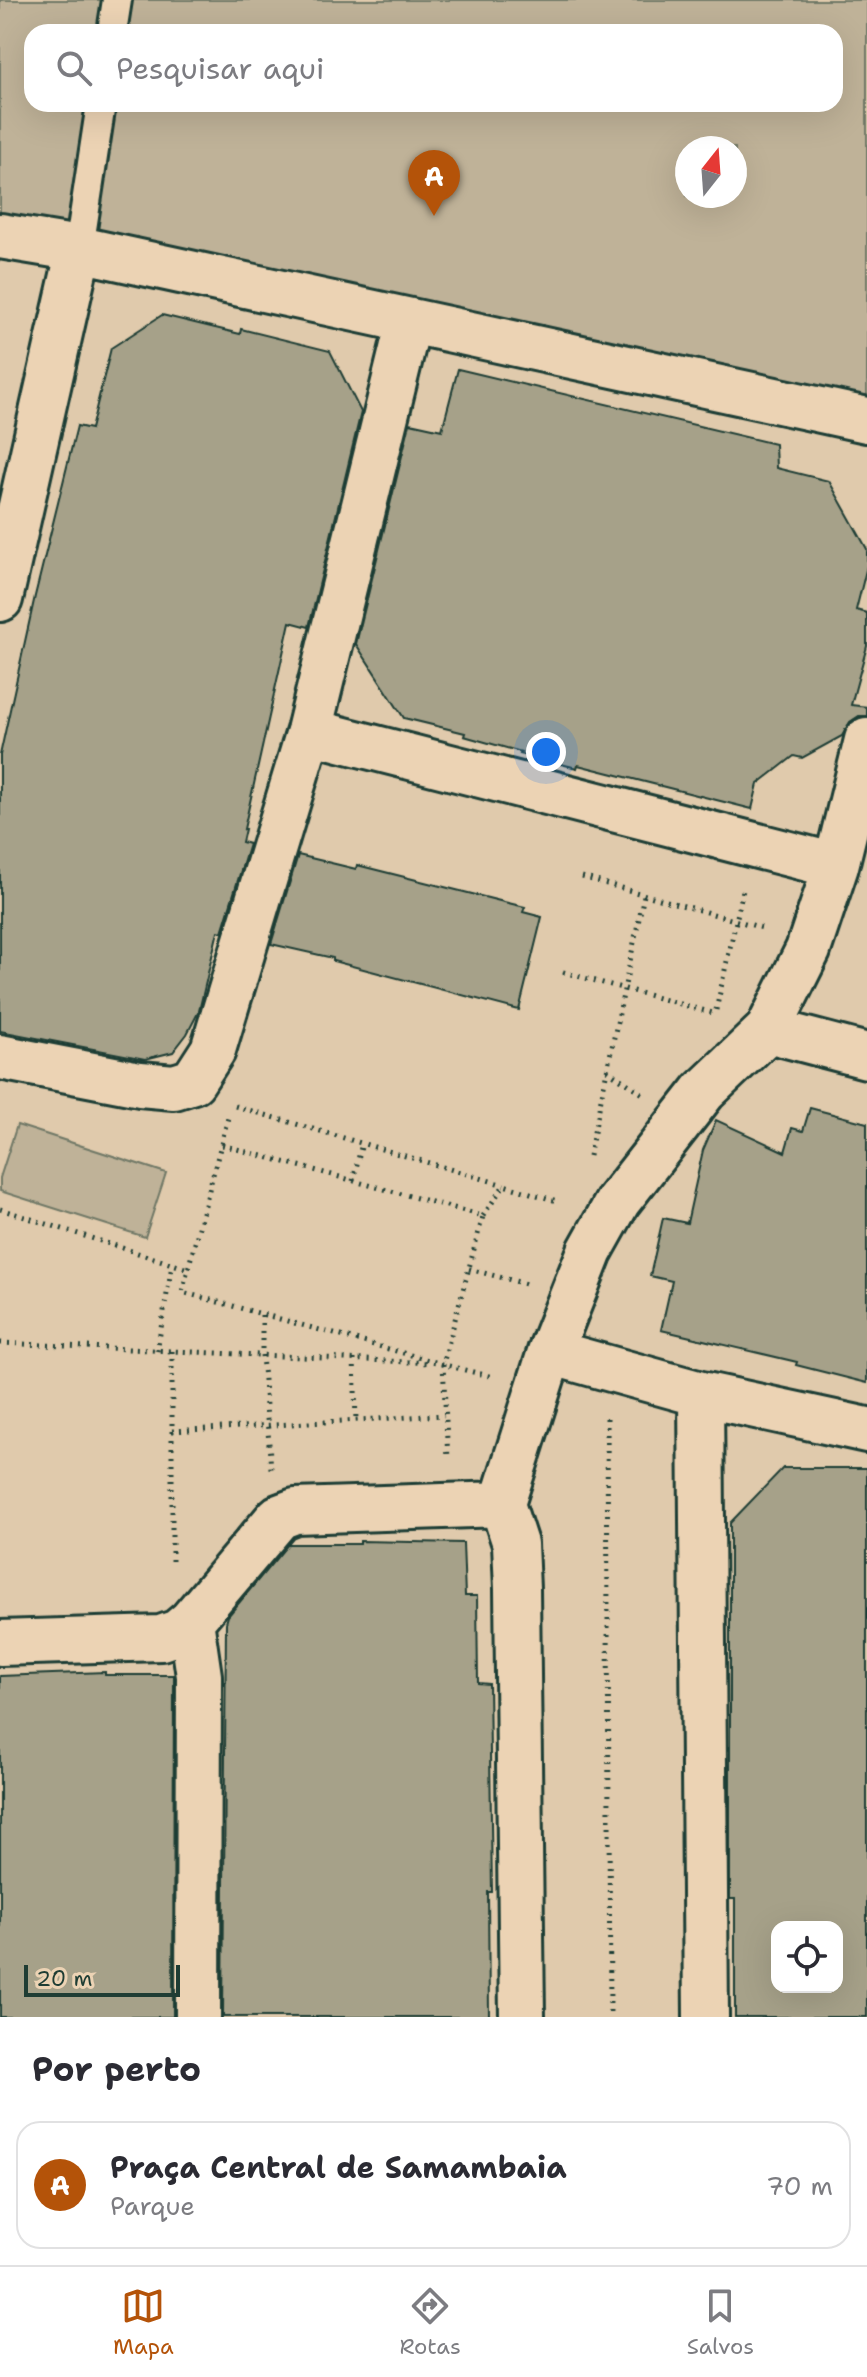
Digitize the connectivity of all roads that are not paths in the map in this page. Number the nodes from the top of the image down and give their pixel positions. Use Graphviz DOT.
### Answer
graph roads {
  1 [pos="117,0"];
  2 [pos="113,24"];
  3 [pos="100,112"];
  4 [pos="0,236"];
  5 [pos="79,249"];
  6 [pos="409,321"];
  7 [pos="867,420"];
  8 [pos="0,599"];
  9 [pos="309,731"];
  10 [pos="867,740"];
  11 [pos="836,866"];
  12 [pos="768,1030"];
  13 [pos="867,1056"];
  14 [pos="0,1057"];
  15 [pos="550,1352"];
  16 [pos="701,1394"];
  17 [pos="867,1430"];
  18 [pos="502,1504"];
  19 [pos="191,1621"];
  20 [pos="0,1643"];
  21 [pos="198,2017"];
  22 [pos="522,2017"];
  23 [pos="706,2017"];
  1 -- 2 [label="lane"];
  3 -- 5 [label="lane"];
  4 -- 5 [label="street"];
  5 -- 6 [label="street"];
  5 -- 8 [label="street"];
  6 -- 7 [label="street"];
  6 -- 9 [label="street"];
  9 -- 11 [label="street"];
  9 -- 14 [label="street"];
  10 -- 11 [label="street"];
  11 -- 12 [label="street"];
  12 -- 13 [label="street"];
  12 -- 15 [label="street"];
  15 -- 16 [label="street"];
  15 -- 18 [label="street"];
  16 -- 17 [label="street"];
  16 -- 23 [label="street"];
  18 -- 19 [label="street"];
  18 -- 22 [label="street"];
  19 -- 20 [label="street"];
  19 -- 21 [label="street"];
}
